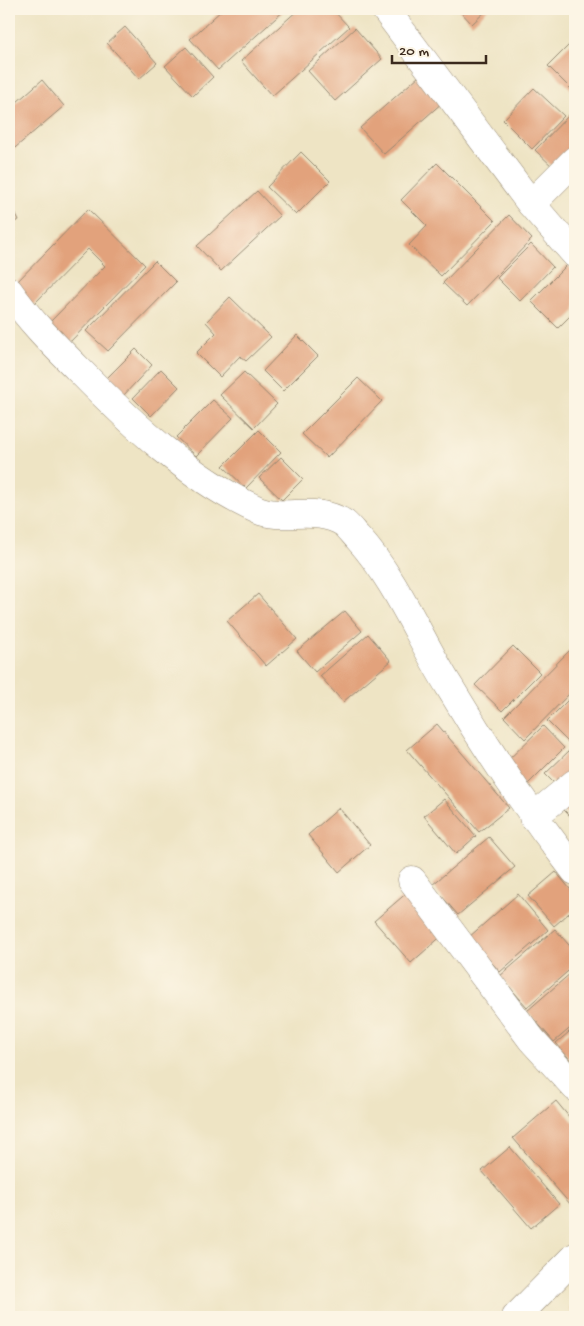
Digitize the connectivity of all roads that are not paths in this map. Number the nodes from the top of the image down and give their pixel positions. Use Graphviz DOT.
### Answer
graph roads {
  1 [pos="385,9"];
  2 [pos="575,160"];
  3 [pos="531,204"];
  4 [pos="575,254"];
  5 [pos="9,291"];
  6 [pos="575,783"];
  7 [pos="533,817"];
  8 [pos="575,871"];
  9 [pos="412,880"];
  10 [pos="575,1087"];
  11 [pos="575,1257"];
  12 [pos="516,1317"];
  1 -- 3 [label="street"];
  2 -- 3 [label="street"];
  3 -- 4 [label="street"];
  5 -- 7 [label="street"];
  6 -- 7 [label="street"];
  7 -- 8 [label="street"];
  9 -- 10 [label="street"];
  11 -- 12 [label="street"];
}
